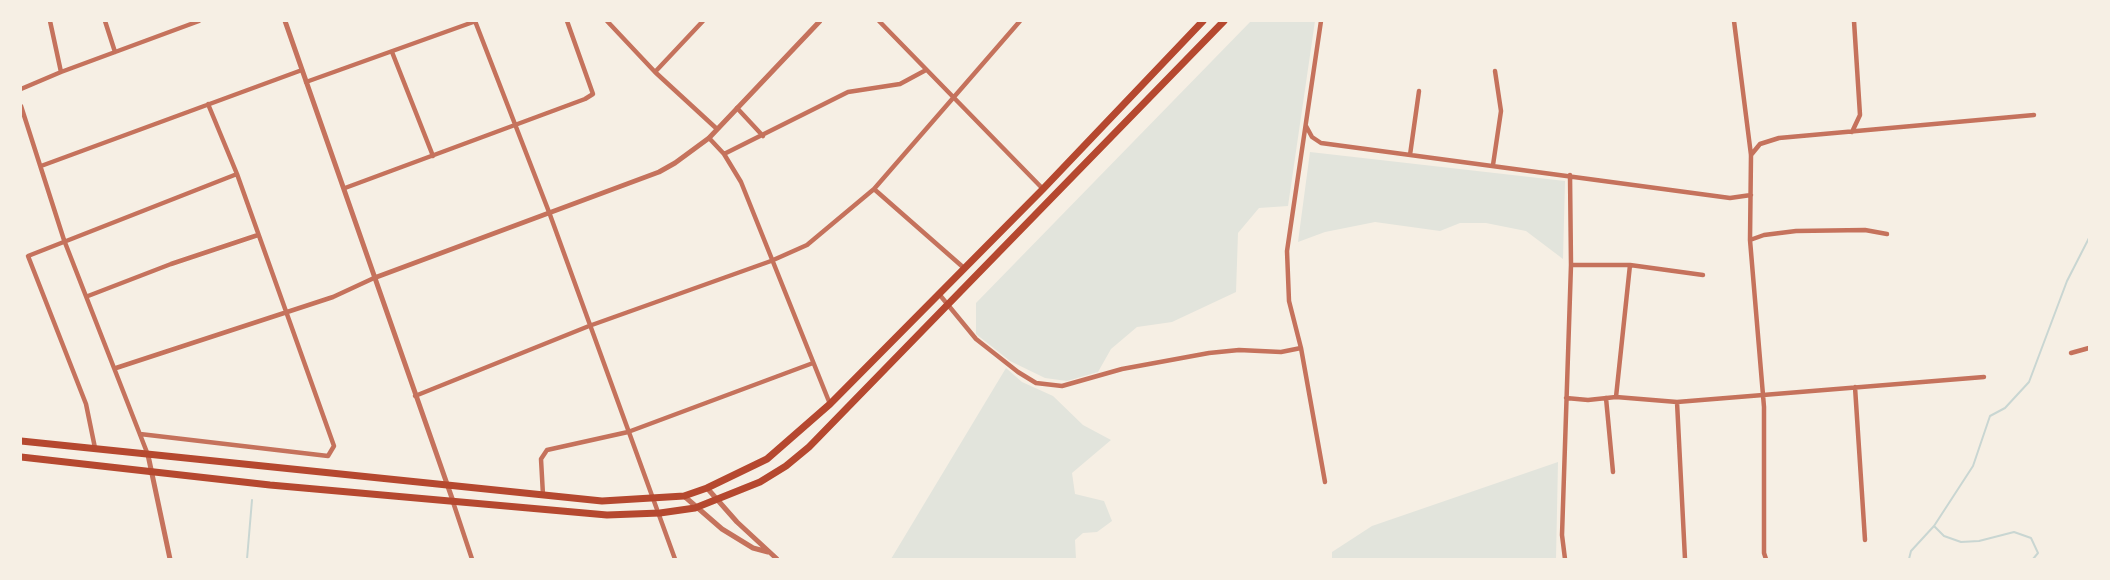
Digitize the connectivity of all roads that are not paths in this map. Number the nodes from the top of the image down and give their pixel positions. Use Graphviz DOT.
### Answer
graph roads {
  1 [pos="50,21"];
  2 [pos="105,21"];
  3 [pos="199,21"];
  4 [pos="285,21"];
  5 [pos="476,21"];
  6 [pos="567,21"];
  7 [pos="607,21"];
  8 [pos="703,21"];
  9 [pos="820,21"];
  10 [pos="879,21"];
  11 [pos="1020,21"];
  12 [pos="1203,21"];
  13 [pos="1224,21"];
  14 [pos="1321,21"];
  15 [pos="1734,21"];
  16 [pos="1854,21"];
  17 [pos="115,52"];
  18 [pos="392,52"];
  19 [pos="302,70"];
  20 [pos="927,70"];
  21 [pos="1495,71"];
  22 [pos="61,72"];
  23 [pos="655,72"];
  24 [pos="306,82"];
  25 [pos="21,90"];
  26 [pos="1419,91"];
  27 [pos="952,97"];
  28 [pos="208,104"];
  29 [pos="21,106"];
  30 [pos="737,108"];
  31 [pos="2034,115"];
  32 [pos="515,125"];
  33 [pos="1306,126"];
  34 [pos="717,129"];
  35 [pos="1852,132"];
  36 [pos="763,136"];
  37 [pos="708,138"];
  38 [pos="724,154"];
  39 [pos="1410,155"];
  40 [pos="1751,155"];
  41 [pos="433,156"];
  42 [pos="1493,165"];
  43 [pos="41,166"];
  44 [pos="237,174"];
  45 [pos="1570,175"];
  46 [pos="345,188"];
  47 [pos="874,189"];
  48 [pos="1043,189"];
  49 [pos="1751,195"];
  50 [pos="549,212"];
  51 [pos="258,234"];
  52 [pos="1887,234"];
  53 [pos="64,240"];
  54 [pos="1750,240"];
  55 [pos="771,261"];
  56 [pos="1571,265"];
  57 [pos="1630,265"];
  58 [pos="965,269"];
  59 [pos="1703,275"];
  60 [pos="374,278"];
  61 [pos="939,294"];
  62 [pos="88,297"];
  63 [pos="949,305"];
  64 [pos="285,312"];
  65 [pos="589,326"];
  66 [pos="1301,348"];
  67 [pos="2089,348"];
  68 [pos="2071,353"];
  69 [pos="813,363"];
  70 [pos="116,368"];
  71 [pos="1984,377"];
  72 [pos="1855,387"];
  73 [pos="415,396"];
  74 [pos="1762,396"];
  75 [pos="1616,397"];
  76 [pos="1566,398"];
  77 [pos="1606,398"];
  78 [pos="1677,402"];
  79 [pos="830,404"];
  80 [pos="628,432"];
  81 [pos="140,434"];
  82 [pos="21,441"];
  83 [pos="94,448"];
  84 [pos="148,455"];
  85 [pos="21,457"];
  86 [pos="151,470"];
  87 [pos="1613,472"];
  88 [pos="1325,482"];
  89 [pos="448,485"];
  90 [pos="707,488"];
  91 [pos="543,495"];
  92 [pos="684,496"];
  93 [pos="656,499"];
  94 [pos="717,499"];
  95 [pos="453,501"];
  96 [pos="695,508"];
  97 [pos="660,513"];
  98 [pos="1865,540"];
  99 [pos="768,552"];
  100 [pos="170,559"];
  101 [pos="472,559"];
  102 [pos="675,559"];
  103 [pos="777,559"];
  104 [pos="1564,559"];
  105 [pos="1685,559"];
  106 [pos="1766,559"];
  1 -- 22 [label="street"];
  2 -- 17 [label="street"];
  3 -- 17 [label="street"];
  4 -- 19 [label="street"];
  5 -- 18 [label="street"];
  5 -- 32 [label="street"];
  6 -- 32 [label="street"];
  7 -- 23 [label="street"];
  8 -- 23 [label="street"];
  9 -- 30 [label="street"];
  10 -- 20 [label="street"];
  11 -- 27 [label="street"];
  12 -- 48 [label="main road"];
  13 -- 63 [label="main road"];
  14 -- 33 [label="street"];
  15 -- 40 [label="street"];
  16 -- 35 [label="street"];
  17 -- 22 [label="street"];
  18 -- 24 [label="street"];
  18 -- 41 [label="street"];
  19 -- 24 [label="street"];
  19 -- 28 [label="street"];
  20 -- 27 [label="street"];
  20 -- 36 [label="street"];
  21 -- 42 [label="street"];
  22 -- 25 [label="street"];
  23 -- 34 [label="street"];
  24 -- 46 [label="street"];
  26 -- 39 [label="street"];
  27 -- 47 [label="street"];
  27 -- 48 [label="street"];
  28 -- 43 [label="street"];
  28 -- 44 [label="street"];
  29 -- 43 [label="street"];
  30 -- 34 [label="street"];
  30 -- 36 [label="street"];
  31 -- 35 [label="street"];
  32 -- 41 [label="street"];
  32 -- 50 [label="street"];
  33 -- 39 [label="street"];
  33 -- 66 [label="street"];
  34 -- 37 [label="street"];
  35 -- 40 [label="street"];
  36 -- 38 [label="street"];
  37 -- 38 [label="street"];
  37 -- 50 [label="street"];
  38 -- 55 [label="street"];
  39 -- 42 [label="street"];
  40 -- 49 [label="street"];
  41 -- 46 [label="street"];
  42 -- 45 [label="street"];
  43 -- 53 [label="street"];
  44 -- 51 [label="street"];
  44 -- 53 [label="street"];
  45 -- 49 [label="street"];
  45 -- 56 [label="street"];
  46 -- 60 [label="street"];
  47 -- 55 [label="street"];
  47 -- 58 [label="street"];
  48 -- 58 [label="main road"];
  49 -- 54 [label="street"];
  50 -- 60 [label="street"];
  50 -- 65 [label="street"];
  51 -- 62 [label="street"];
  51 -- 64 [label="street"];
  52 -- 54 [label="street"];
  53 -- 62 [label="street"];
  53 -- 83 [label="street"];
  54 -- 74 [label="street"];
  55 -- 65 [label="street"];
  55 -- 69 [label="street"];
  56 -- 57 [label="street"];
  56 -- 76 [label="street"];
  57 -- 59 [label="street"];
  57 -- 75 [label="street"];
  58 -- 61 [label="main road"];
  60 -- 64 [label="street"];
  60 -- 73 [label="street"];
  61 -- 63 [label="street"];
  61 -- 79 [label="main road"];
  62 -- 70 [label="street"];
  63 -- 66 [label="street"];
  63 -- 94 [label="main road"];
  64 -- 70 [label="street"];
  64 -- 81 [label="street"];
  65 -- 73 [label="street"];
  65 -- 80 [label="street"];
  66 -- 88 [label="street"];
  67 -- 68 [label="street"];
  69 -- 79 [label="street"];
  69 -- 80 [label="street"];
  70 -- 81 [label="street"];
  71 -- 72 [label="street"];
  72 -- 74 [label="street"];
  72 -- 98 [label="street"];
  73 -- 89 [label="street"];
  74 -- 78 [label="street"];
  74 -- 106 [label="street"];
  75 -- 77 [label="street"];
  75 -- 78 [label="street"];
  76 -- 77 [label="street"];
  76 -- 104 [label="street"];
  77 -- 87 [label="street"];
  78 -- 105 [label="street"];
  79 -- 90 [label="main road"];
  80 -- 91 [label="street"];
  80 -- 93 [label="street"];
  81 -- 84 [label="street"];
  82 -- 83 [label="main road"];
  83 -- 84 [label="main road"];
  84 -- 86 [label="street"];
  84 -- 89 [label="main road"];
  85 -- 86 [label="main road"];
  86 -- 95 [label="main road"];
  86 -- 100 [label="street"];
  89 -- 91 [label="main road"];
  89 -- 95 [label="street"];
  90 -- 92 [label="main road"];
  90 -- 94 [label="street"];
  91 -- 93 [label="main road"];
  92 -- 93 [label="main road"];
  92 -- 96 [label="street"];
  93 -- 97 [label="street"];
  94 -- 96 [label="main road"];
  94 -- 99 [label="street"];
  95 -- 97 [label="main road"];
  95 -- 101 [label="street"];
  96 -- 97 [label="main road"];
  96 -- 99 [label="street"];
  97 -- 102 [label="street"];
  99 -- 103 [label="street"];
}
